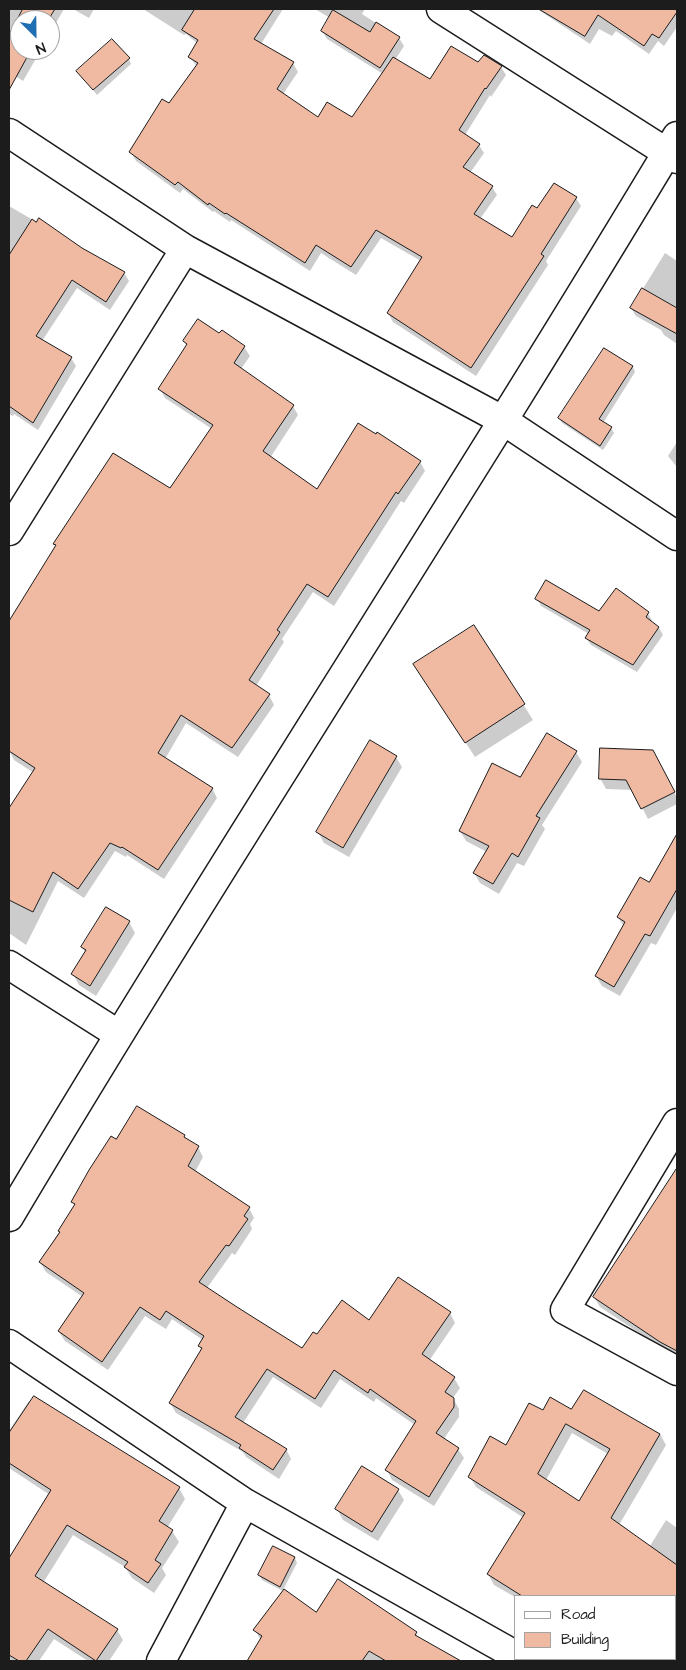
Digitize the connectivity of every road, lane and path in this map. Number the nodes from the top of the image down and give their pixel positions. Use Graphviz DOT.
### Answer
graph roads {
  1 [pos="441,9"];
  2 [pos="9,133"];
  3 [pos="674,149"];
  4 [pos="185,249"];
  5 [pos="504,420"];
  6 [pos="9,531"];
  7 [pos="677,536"];
  8 [pos="9,965"];
  9 [pos="118,1034"];
  10 [pos="677,1123"];
  11 [pos="9,1218"];
  12 [pos="9,1344"];
  13 [pos="677,1371"];
  14 [pos="245,1503"];
  15 [pos="514,1654"];
  16 [pos="161,1661"];
  1 -- 3 [label="street"];
  2 -- 4 [label="street"];
  3 -- 5 [label="street"];
  4 -- 5 [label="street"];
  4 -- 6 [label="street"];
  5 -- 7 [label="street"];
  5 -- 9 [label="street"];
  8 -- 9 [label="street"];
  9 -- 11 [label="street"];
  10 -- 13 [label="street"];
  12 -- 14 [label="street"];
  14 -- 15 [label="street"];
  14 -- 16 [label="street"];
}
